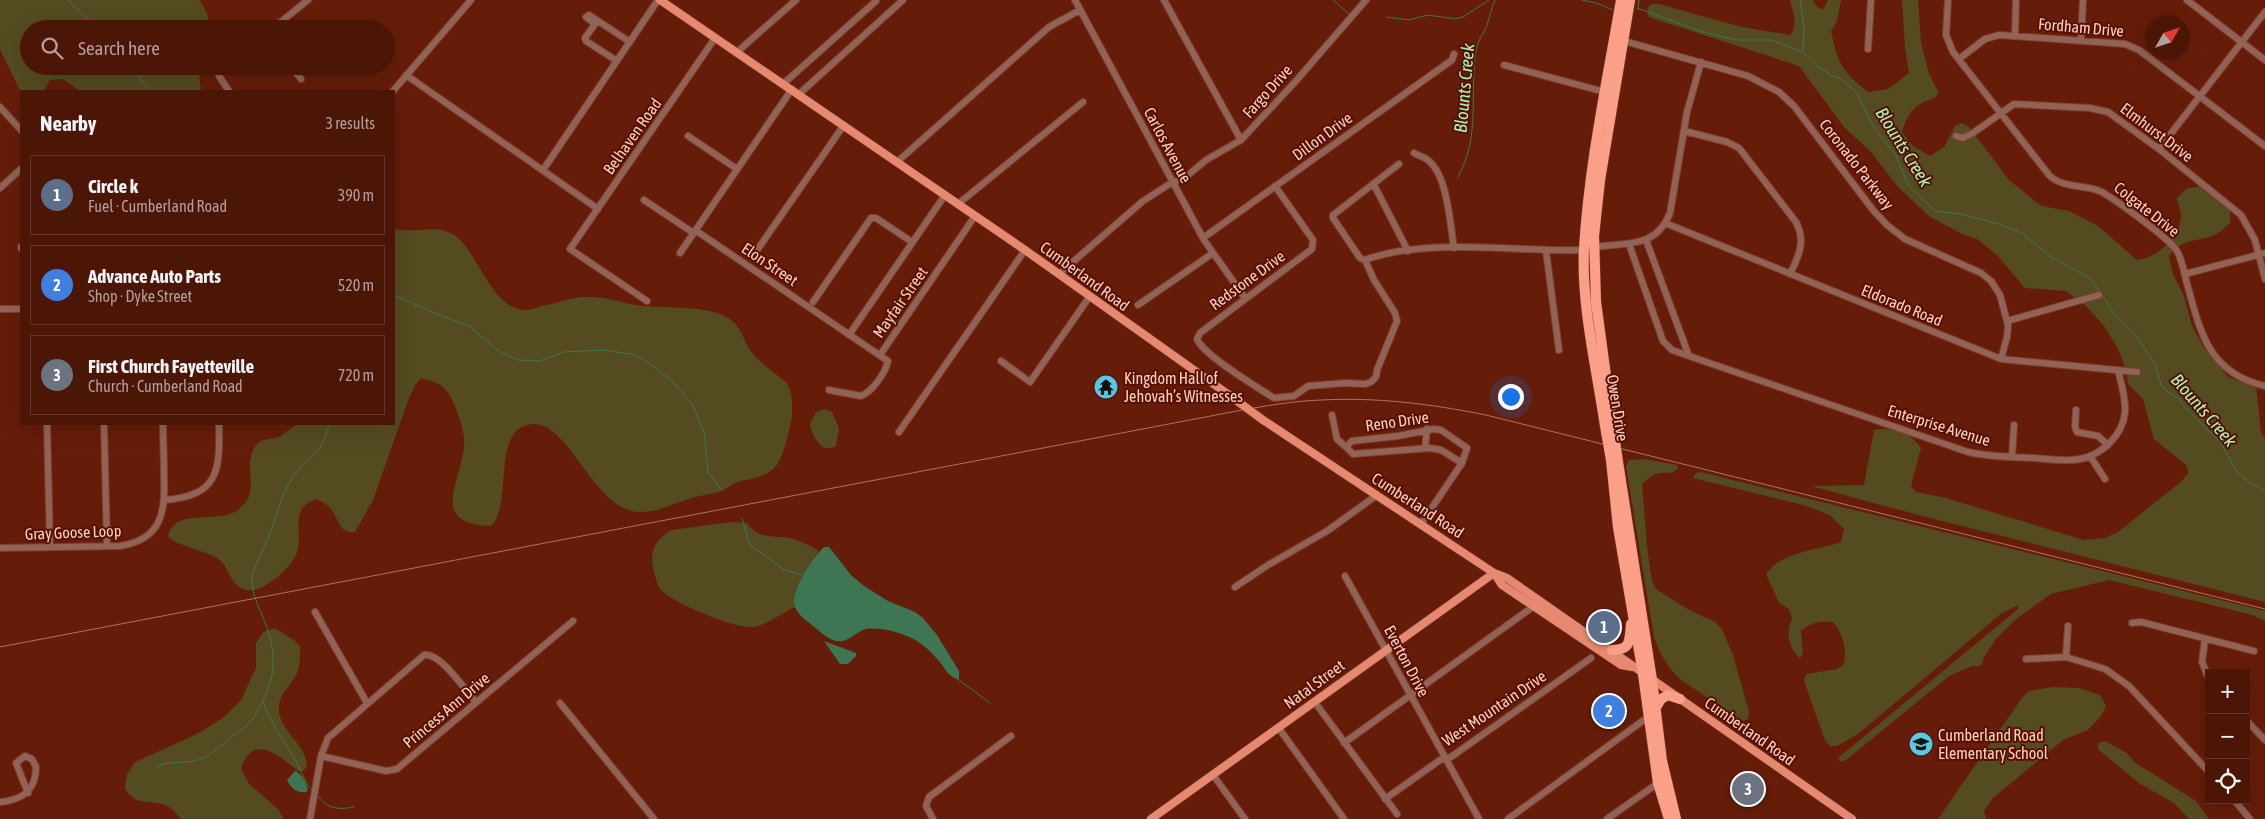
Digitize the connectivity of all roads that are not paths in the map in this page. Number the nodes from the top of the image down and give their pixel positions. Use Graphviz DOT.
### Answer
graph roads {
  1 [pos="308,0"];
  2 [pos="471,0"];
  3 [pos="659,0"];
  4 [pos="796,0"];
  5 [pos="903,0"];
  6 [pos="1075,0"];
  7 [pos="1164,0"];
  8 [pos="1366,0"];
  9 [pos="1871,0"];
  10 [pos="1948,0"];
  11 [pos="2016,0"];
  12 [pos="2083,0"];
  13 [pos="2187,0"];
  14 [pos="876,1"];
  15 [pos="1627,1"];
  16 [pos="1080,10"];
  17 [pos="2265,12"];
  18 [pos="283,20"];
  19 [pos="2015,35"];
  20 [pos="715,38"];
  21 [pos="1624,40"];
  22 [pos="2082,40"];
  23 [pos="630,42"];
  24 [pos="2242,42"];
  25 [pos="1868,49"];
  26 [pos="736,53"];
  27 [pos="1454,54"];
  28 [pos="1959,59"];
  29 [pos="2265,60"];
  30 [pos="617,61"];
  31 [pos="1701,62"];
  32 [pos="1504,65"];
  33 [pos="219,75"];
  34 [pos="298,75"];
  35 [pos="406,75"];
  36 [pos="301,79"];
  37 [pos="783,84"];
  38 [pos="228,90"];
  39 [pos="394,90"];
  40 [pos="795,92"];
  41 [pos="1605,92"];
  42 [pos="2200,96"];
  43 [pos="1083,102"];
  44 [pos="0,108"];
  45 [pos="2000,112"];
  46 [pos="844,125"];
  47 [pos="20,129"];
  48 [pos="1684,131"];
  49 [pos="688,136"];
  50 [pos="1956,136"];
  51 [pos="1241,140"];
  52 [pos="2265,146"];
  53 [pos="2159,149"];
  54 [pos="1414,154"];
  55 [pos="898,162"];
  56 [pos="1399,164"];
  57 [pos="20,170"];
  58 [pos="543,170"];
  59 [pos="737,170"];
  60 [pos="1173,183"];
  61 [pos="1374,185"];
  62 [pos="1275,186"];
  63 [pos="0,188"];
  64 [pos="945,195"];
  65 [pos="1590,199"];
  66 [pos="644,200"];
  67 [pos="958,204"];
  68 [pos="598,208"];
  69 [pos="976,216"];
  70 [pos="1665,223"];
  71 [pos="695,232"];
  72 [pos="1203,238"];
  73 [pos="1646,240"];
  74 [pos="912,242"];
  75 [pos="1629,244"];
  76 [pos="1595,247"];
  77 [pos="1454,248"];
  78 [pos="1025,250"];
  79 [pos="1584,250"];
  80 [pos="1408,251"];
  81 [pos="1546,251"];
  82 [pos="1213,252"];
  83 [pos="680,253"];
  84 [pos="2262,254"];
  85 [pos="753,256"];
  86 [pos="1365,260"];
  87 [pos="1059,274"];
  88 [pos="1790,274"];
  89 [pos="2185,274"];
  90 [pos="2265,278"];
  91 [pos="2100,295"];
  92 [pos="1090,296"];
  93 [pos="1245,298"];
  94 [pos="647,301"];
  95 [pos="1596,301"];
  96 [pos="813,302"];
  97 [pos="1138,305"];
  98 [pos="0,309"];
  99 [pos="20,309"];
  100 [pos="2007,321"];
  101 [pos="849,335"];
  102 [pos="1559,350"];
  103 [pos="880,355"];
  104 [pos="1689,356"];
  105 [pos="2001,359"];
  106 [pos="1001,362"];
  107 [pos="2118,370"];
  108 [pos="2137,372"];
  109 [pos="2265,386"];
  110 [pos="829,390"];
  111 [pos="2076,410"];
  112 [pos="1332,415"];
  113 [pos="47,425"];
  114 [pos="104,425"];
  115 [pos="163,425"];
  116 [pos="219,425"];
  117 [pos="2014,425"];
  118 [pos="1609,427"];
  119 [pos="1427,430"];
  120 [pos="899,432"];
  121 [pos="2108,445"];
  122 [pos="1346,447"];
  123 [pos="1426,448"];
  124 [pos="2090,456"];
  125 [pos="2012,457"];
  126 [pos="1614,461"];
  127 [pos="1462,463"];
  128 [pos="2105,479"];
  129 [pos="1377,495"];
  130 [pos="164,500"];
  131 [pos="1421,524"];
  132 [pos="107,546"];
  133 [pos="50,547"];
  134 [pos="0,548"];
  135 [pos="1494,573"];
  136 [pos="1345,576"];
  137 [pos="1235,587"];
  138 [pos="1632,605"];
  139 [pos="1534,606"];
  140 [pos="315,612"];
  141 [pos="573,621"];
  142 [pos="2132,623"];
  143 [pos="2068,626"];
  144 [pos="2205,639"];
  145 [pos="1386,650"];
  146 [pos="1612,650"];
  147 [pos="2254,651"];
  148 [pos="2066,656"];
  149 [pos="1590,658"];
  150 [pos="2026,659"];
  151 [pos="1633,667"];
  152 [pos="2205,669"];
  153 [pos="1648,677"];
  154 [pos="1410,695"];
  155 [pos="1680,699"];
  156 [pos="476,702"];
  157 [pos="1314,702"];
  158 [pos="367,703"];
  159 [pos="560,703"];
  160 [pos="1655,709"];
  161 [pos="1648,718"];
  162 [pos="2250,724"];
  163 [pos="1278,728"];
  164 [pos="1011,736"];
  165 [pos="2264,737"];
  166 [pos="1344,743"];
  167 [pos="321,756"];
  168 [pos="1445,759"];
  169 [pos="2205,768"];
  170 [pos="1213,775"];
  171 [pos="1658,783"];
  172 [pos="28,793"];
  173 [pos="1385,799"];
  174 [pos="0,802"];
  175 [pos="2237,804"];
  176 [pos="1396,814"];
  177 [pos="310,819"];
  178 [pos="654,819"];
  179 [pos="933,819"];
  180 [pos="1151,819"];
  181 [pos="1245,819"];
  182 [pos="1344,819"];
  183 [pos="1479,819"];
  184 [pos="1508,819"];
  185 [pos="1607,819"];
  186 [pos="1669,819"];
  187 [pos="1676,819"];
  188 [pos="1852,819"];
  189 [pos="2250,819"];
  1 -- 18 [label="street"];
  2 -- 35 [label="street"];
  3 -- 20 [label="main road, Cumberland Road"];
  3 -- 23 [label="street"];
  4 -- 26 [label="street"];
  5 -- 40 [label="street"];
  6 -- 16 [label="street, Carlos Avenue"];
  7 -- 51 [label="street"];
  8 -- 51 [label="street, Fargo Drive"];
  9 -- 25 [label="street"];
  10 -- 28 [label="street, Colgate Drive"];
  11 -- 19 [label="street"];
  12 -- 22 [label="street"];
  13 -- 24 [label="street"];
  14 -- 37 [label="street"];
  15 -- 21 [label="highway, Owen Drive"];
  15 -- 41 [label="highway, Owen Drive"];
  16 -- 55 [label="street"];
  16 -- 60 [label="street, Carlos Avenue"];
  17 -- 24 [label="street"];
  19 -- 22 [label="street, Fordham Drive"];
  19 -- 28 [label="street, Fordham Drive"];
  20 -- 26 [label="main road, Cumberland Road"];
  20 -- 68 [label="street, Belhaven Road"];
  21 -- 31 [label="street, Coronado Parkway"];
  21 -- 76 [label="highway, Owen Drive"];
  22 -- 42 [label="street, Fordham Drive"];
  23 -- 30 [label="street"];
  23 -- 30 [label="street"];
  24 -- 29 [label="street"];
  24 -- 42 [label="street"];
  26 -- 37 [label="main road, Cumberland Road"];
  27 -- 62 [label="street, Dillon Drive"];
  28 -- 45 [label="street, Colgate Drive"];
  30 -- 58 [label="street"];
  31 -- 48 [label="street"];
  31 -- 100 [label="street, Coronado Parkway"];
  32 -- 41 [label="street"];
  33 -- 38 [label="street"];
  34 -- 36 [label="street"];
  35 -- 39 [label="street"];
  35 -- 58 [label="street"];
  37 -- 40 [label="main road, Cumberland Road"];
  40 -- 46 [label="main road, Cumberland Road"];
  40 -- 59 [label="street"];
  41 -- 65 [label="highway, Owen Drive"];
  42 -- 52 [label="street, Fordham Drive"];
  42 -- 53 [label="street"];
  43 -- 67 [label="street"];
  44 -- 47 [label="street"];
  45 -- 50 [label="street, Elmhurst Drive"];
  45 -- 53 [label="street, Elmhurst Drive"];
  45 -- 89 [label="street, Colgate Drive"];
  46 -- 55 [label="main road, Cumberland Road"];
  46 -- 85 [label="street"];
  48 -- 70 [label="street"];
  48 -- 88 [label="street"];
  49 -- 59 [label="street"];
  51 -- 60 [label="street, Fargo Drive"];
  53 -- 84 [label="street, Elmhurst Drive"];
  54 -- 77 [label="street"];
  55 -- 64 [label="main road, Cumberland Road"];
  56 -- 61 [label="street"];
  57 -- 63 [label="street"];
  58 -- 68 [label="street"];
  59 -- 71 [label="street"];
  60 -- 72 [label="street, Carlos Avenue"];
  60 -- 87 [label="street, Fargo Drive"];
  61 -- 80 [label="street"];
  61 -- 86 [label="street"];
  62 -- 72 [label="street, Dillon Drive"];
  62 -- 93 [label="street, Redstone Drive"];
  64 -- 67 [label="main road, Cumberland Road"];
  64 -- 74 [label="street"];
  65 -- 76 [label="highway"];
  65 -- 79 [label="highway, Owen Drive"];
  66 -- 71 [label="street, Elon Street"];
  67 -- 69 [label="main road, Cumberland Road"];
  68 -- 94 [label="street, Belhaven Road"];
  69 -- 78 [label="main road, Cumberland Road"];
  69 -- 103 [label="street, Mayfair Street"];
  70 -- 73 [label="street"];
  70 -- 88 [label="street, Eldorado Road"];
  71 -- 83 [label="street"];
  71 -- 101 [label="street, Elon Street"];
  72 -- 82 [label="street, Carlos Avenue"];
  73 -- 75 [label="street"];
  73 -- 104 [label="street"];
  74 -- 96 [label="street"];
  74 -- 101 [label="street"];
  75 -- 76 [label="street"];
  75 -- 104 [label="street, Enterprise Avenue"];
  76 -- 95 [label="highway, Owen Drive"];
  77 -- 80 [label="street"];
  77 -- 81 [label="street"];
  78 -- 87 [label="main road, Cumberland Road"];
  78 -- 120 [label="street"];
  79 -- 81 [label="street"];
  79 -- 95 [label="highway"];
  79 -- 118 [label="highway, Owen Drive"];
  80 -- 86 [label="street"];
  81 -- 102 [label="street"];
  82 -- 93 [label="street, Carlos Avenue"];
  82 -- 97 [label="street"];
  84 -- 89 [label="street"];
  84 -- 90 [label="street, Elmhurst Drive"];
  86 -- 93 [label="street, Redstone Drive"];
  87 -- 92 [label="main road, Cumberland Road"];
  88 -- 105 [label="street, Eldorado Road"];
  89 -- 109 [label="street, Colgate Drive"];
  91 -- 100 [label="street"];
  92 -- 106 [label="street"];
  92 -- 129 [label="main road, Cumberland Road, bridge"];
  95 -- 118 [label="highway, Owen Drive"];
  98 -- 99 [label="street"];
  100 -- 105 [label="street, Coronado Parkway"];
  101 -- 103 [label="street, Elon Street"];
  103 -- 110 [label="street, Mayfair Street"];
  104 -- 125 [label="street, Enterprise Avenue"];
  105 -- 107 [label="street, Eldorado Road"];
  107 -- 108 [label="street, Eldorado Road"];
  107 -- 121 [label="street, Enterprise Avenue"];
  111 -- 121 [label="street"];
  112 -- 122 [label="street"];
  113 -- 133 [label="street"];
  114 -- 132 [label="street"];
  115 -- 130 [label="street, Gray Goose Loop"];
  116 -- 130 [label="street"];
  117 -- 125 [label="street"];
  118 -- 126 [label="highway, Owen Drive, bridge"];
  119 -- 122 [label="street, Reno Drive"];
  119 -- 123 [label="street"];
  119 -- 127 [label="street, Reno Drive"];
  121 -- 124 [label="street, Enterprise Avenue"];
  122 -- 123 [label="street, Reno Drive"];
  123 -- 127 [label="street, Reno Drive"];
  124 -- 125 [label="street, Enterprise Avenue"];
  124 -- 128 [label="street"];
  126 -- 138 [label="highway, Owen Drive"];
  126 -- 153 [label="highway, Owen Drive"];
  127 -- 131 [label="street"];
  129 -- 131 [label="main road, Cumberland Road"];
  129 -- 137 [label="street"];
  130 -- 132 [label="street, Gray Goose Loop"];
  131 -- 135 [label="main road, Cumberland Road"];
  132 -- 133 [label="street, Gray Goose Loop"];
  133 -- 134 [label="street, Gray Goose Loop"];
  135 -- 139 [label="main road, Cumberland Road"];
  135 -- 145 [label="main road, Natal Street"];
  135 -- 146 [label="main road, Cumberland Road"];
  136 -- 145 [label="street, Everton Drive"];
  138 -- 146 [label="highway"];
  138 -- 153 [label="highway, Owen Drive"];
  139 -- 151 [label="main road, Cumberland Road"];
  139 -- 154 [label="street"];
  140 -- 158 [label="street"];
  141 -- 156 [label="street, Princess Ann Drive"];
  142 -- 144 [label="street"];
  143 -- 148 [label="street"];
  144 -- 147 [label="street"];
  144 -- 152 [label="street"];
  145 -- 154 [label="street, Everton Drive"];
  145 -- 157 [label="main road, Natal Street"];
  146 -- 151 [label="main road, Cumberland Road"];
  148 -- 150 [label="street"];
  148 -- 169 [label="street"];
  149 -- 168 [label="street, West Mountain Drive"];
  151 -- 153 [label="main road, Cumberland Road"];
  153 -- 155 [label="main road, Cumberland Road"];
  153 -- 160 [label="highway, Owen Drive"];
  153 -- 161 [label="highway, Owen Drive"];
  154 -- 166 [label="street"];
  154 -- 168 [label="street, Everton Drive"];
  155 -- 160 [label="highway"];
  155 -- 188 [label="main road, Cumberland Road"];
  156 -- 158 [label="street"];
  156 -- 167 [label="street, Princess Ann Drive"];
  157 -- 163 [label="main road, Natal Street"];
  157 -- 166 [label="street"];
  158 -- 167 [label="street"];
  159 -- 178 [label="street"];
  160 -- 187 [label="highway, Owen Drive"];
  161 -- 171 [label="highway, Owen Drive"];
  161 -- 184 [label="street"];
  162 -- 165 [label="street"];
  163 -- 170 [label="main road, Natal Street"];
  163 -- 182 [label="street"];
  164 -- 179 [label="street"];
  166 -- 173 [label="street"];
  167 -- 177 [label="street"];
  168 -- 173 [label="street"];
  168 -- 183 [label="street, West Mountain Drive"];
  170 -- 180 [label="main road, Natal Street"];
  170 -- 181 [label="street"];
  171 -- 185 [label="street"];
  171 -- 186 [label="highway, Owen Drive"];
  172 -- 172 [label="street"];
  172 -- 174 [label="street"];
  173 -- 176 [label="street"];
  175 -- 189 [label="street"];
}
